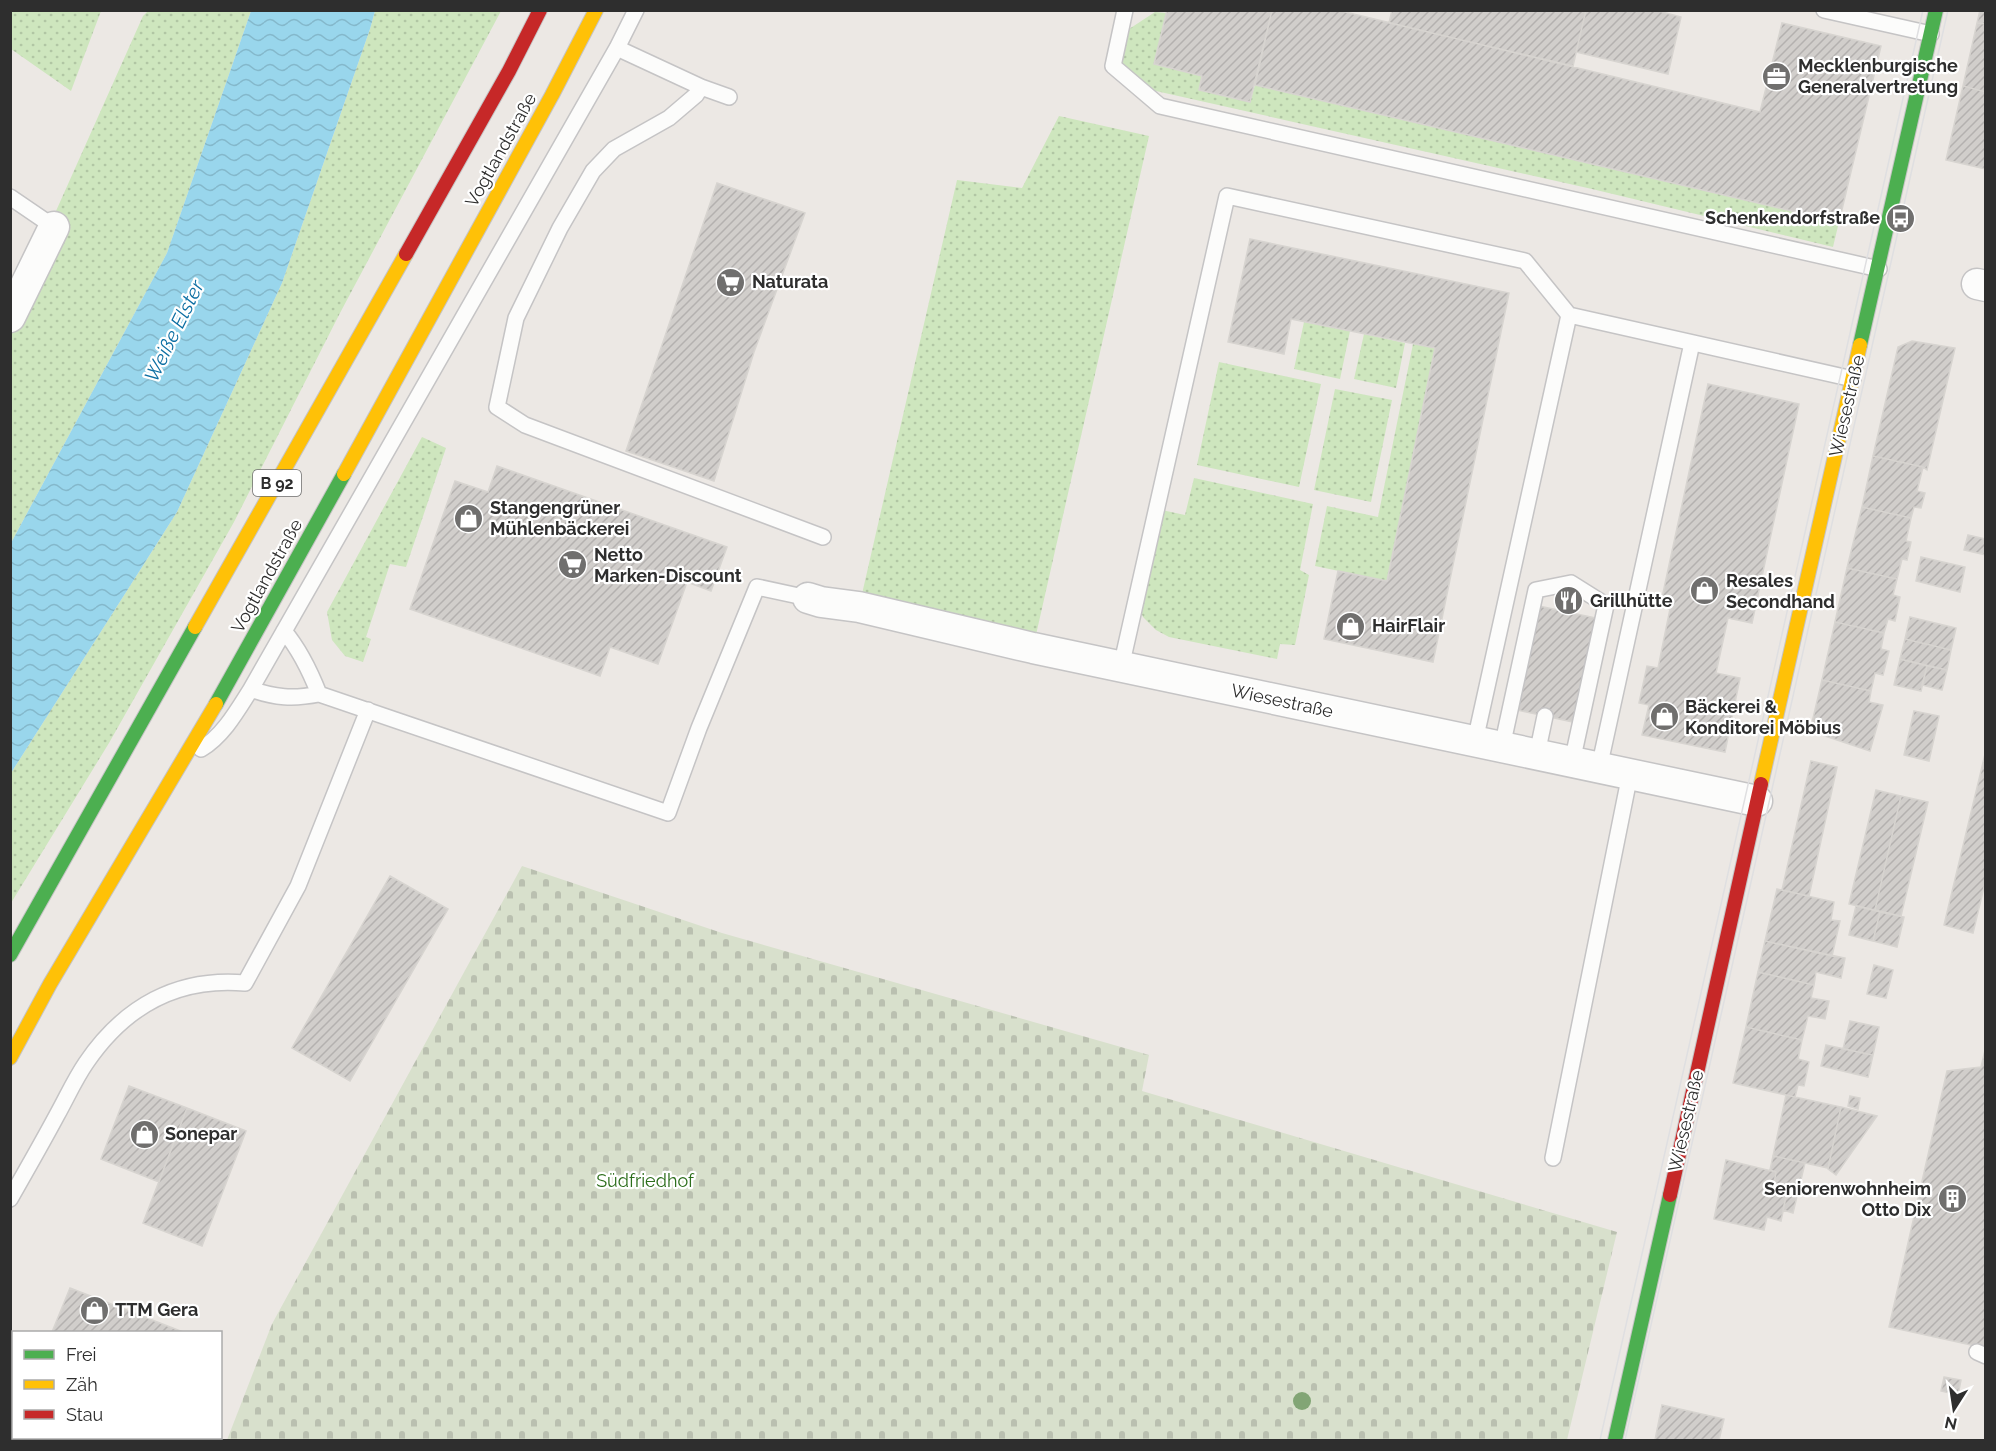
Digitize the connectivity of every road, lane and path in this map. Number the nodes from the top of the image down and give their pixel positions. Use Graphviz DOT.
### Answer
graph roads {
  1 [pos="540,10"];
  2 [pos="596,10"];
  3 [pos="636,10"];
  4 [pos="1125,10"];
  5 [pos="1824,10"];
  6 [pos="1936,10"];
  7 [pos="1931,34"];
  8 [pos="617,48"];
  9 [pos="700,87"];
  10 [pos="729,97"];
  11 [pos="10,197"];
  12 [pos="54,227"];
  13 [pos="1879,269"];
  14 [pos="1569,315"];
  15 [pos="10,317"];
  16 [pos="1692,343"];
  17 [pos="1853,379"];
  18 [pos="823,537"];
  19 [pos="808,598"];
  20 [pos="284,631"];
  21 [pos="1121,666"];
  22 [pos="250,689"];
  23 [pos="319,694"];
  24 [pos="368,710"];
  25 [pos="1545,716"];
  26 [pos="1489,744"];
  27 [pos="1537,754"];
  28 [pos="184,760"];
  29 [pos="1586,765"];
  30 [pos="1630,774"];
  31 [pos="1757,801"];
  32 [pos="10,955"];
  33 [pos="10,1058"];
  34 [pos="1553,1158"];
  35 [pos="10,1198"];
  36 [pos="1615,1440"];
  1 -- 32 [label="main road, Vogtlandstraße / B 92"];
  2 -- 28 [label="main road, Vogtlandstraße"];
  3 -- 8 [label="lane"];
  4 -- 13 [label="lane"];
  5 -- 7 [label="lane"];
  6 -- 7 [label="main road, Wiesestraße"];
  7 -- 13 [label="main road, Wiesestraße"];
  8 -- 9 [label="lane"];
  8 -- 20 [label="lane"];
  9 -- 10 [label="lane"];
  9 -- 18 [label="lane"];
  11 -- 12 [label="lane"];
  12 -- 15 [label="street"];
  13 -- 17 [label="main road, Wiesestraße"];
  14 -- 16 [label="lane"];
  14 -- 21 [label="lane"];
  14 -- 26 [label="lane"];
  16 -- 17 [label="lane"];
  16 -- 29 [label="lane"];
  17 -- 31 [label="main road, Wiesestraße"];
  19 -- 21 [label="street, Wiesestraße"];
  19 -- 24 [label="lane"];
  20 -- 22 [label="lane"];
  20 -- 23 [label="lane"];
  21 -- 26 [label="street, Wiesestraße"];
  22 -- 23 [label="lane"];
  22 -- 28 [label="lane"];
  23 -- 24 [label="lane"];
  24 -- 35 [label="lane"];
  25 -- 27 [label="lane"];
  26 -- 27 [label="street, Wiesestraße"];
  26 -- 29 [label="lane"];
  27 -- 29 [label="street, Wiesestraße"];
  28 -- 33 [label="main road, Vogtlandstraße"];
  29 -- 30 [label="street, Wiesestraße"];
  30 -- 31 [label="street, Wiesestraße"];
  30 -- 34 [label="lane"];
  31 -- 36 [label="main road, Wiesestraße"];
}
